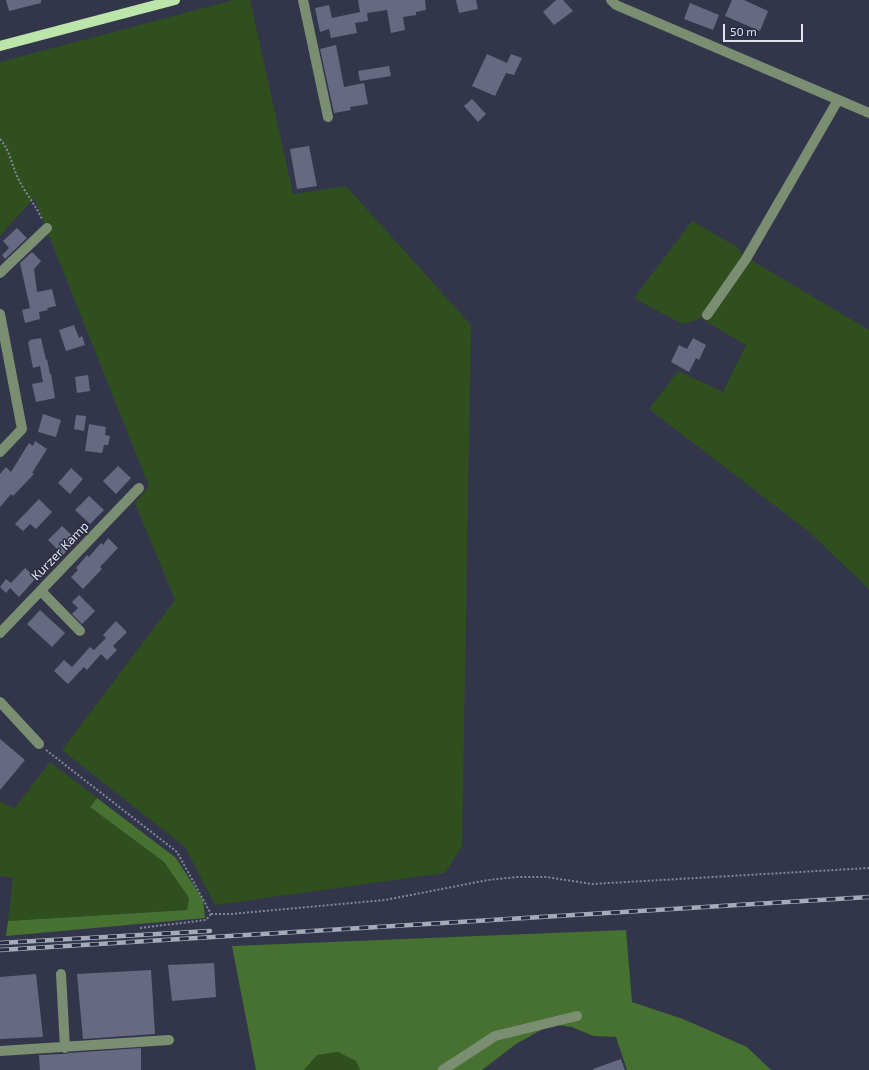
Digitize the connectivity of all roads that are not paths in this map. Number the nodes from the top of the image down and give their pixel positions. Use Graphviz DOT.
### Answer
graph roads {
  1 [pos="174,0"];
  2 [pos="303,0"];
  3 [pos="612,0"];
  4 [pos="0,46"];
  5 [pos="838,100"];
  6 [pos="869,113"];
  7 [pos="328,117"];
  8 [pos="47,228"];
  9 [pos="0,273"];
  10 [pos="0,314"];
  11 [pos="707,315"];
  12 [pos="0,452"];
  13 [pos="140,488"];
  14 [pos="41,591"];
  15 [pos="80,631"];
  16 [pos="0,633"];
  17 [pos="0,702"];
  18 [pos="38,744"];
  19 [pos="61,974"];
  20 [pos="577,1016"];
  21 [pos="169,1040"];
  22 [pos="65,1048"];
  23 [pos="0,1052"];
  24 [pos="443,1070"];
  1 -- 4 [label="main road"];
  2 -- 7 [label="street"];
  3 -- 5 [label="street"];
  5 -- 6 [label="street"];
  5 -- 11 [label="street"];
  8 -- 9 [label="street"];
  10 -- 12 [label="street"];
  13 -- 14 [label="street, Kurzer Kamp"];
  14 -- 15 [label="street"];
  14 -- 16 [label="street, Kurzer Kamp"];
  17 -- 18 [label="street"];
  19 -- 22 [label="street"];
  20 -- 24 [label="street"];
  21 -- 22 [label="street"];
  22 -- 23 [label="street"];
}
